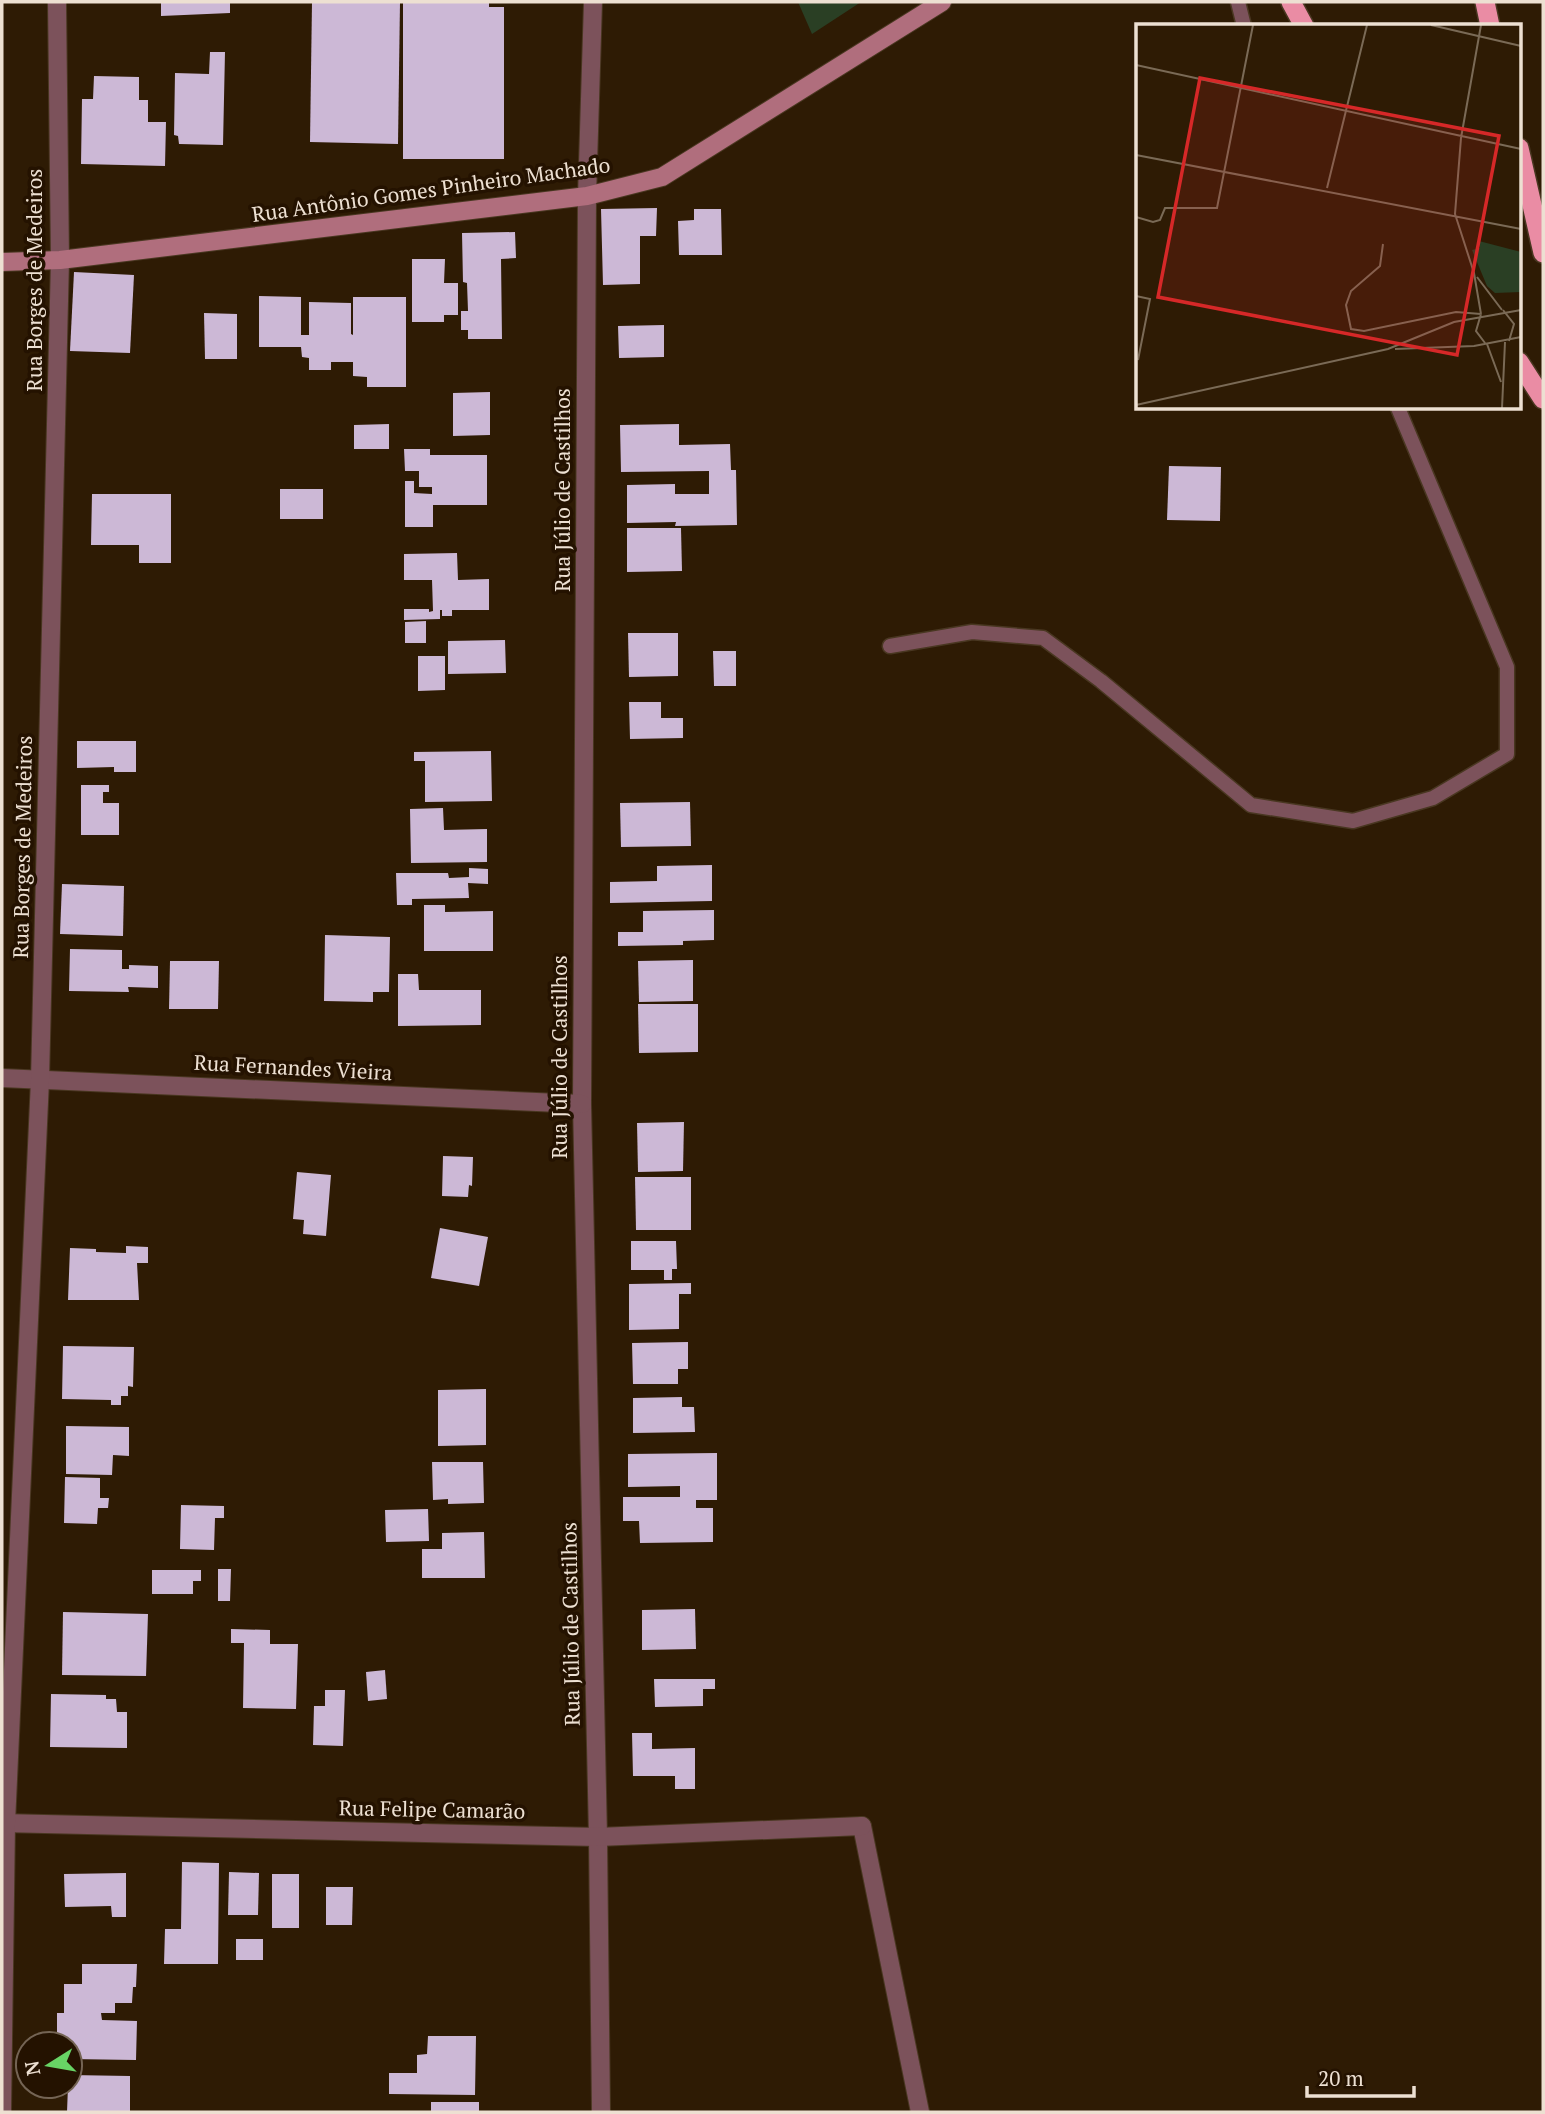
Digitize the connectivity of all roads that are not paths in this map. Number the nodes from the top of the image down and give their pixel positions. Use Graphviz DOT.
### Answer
graph roads {
  1 [pos="57,2"];
  2 [pos="593,2"];
  3 [pos="942,2"];
  4 [pos="1238,2"];
  5 [pos="1291,2"];
  6 [pos="1485,2"];
  7 [pos="1244,24"];
  8 [pos="1303,24"];
  9 [pos="1490,24"];
  10 [pos="1520,152"];
  11 [pos="587,196"];
  12 [pos="1543,253"];
  13 [pos="60,260"];
  14 [pos="2,262"];
  15 [pos="1520,364"];
  16 [pos="1543,399"];
  17 [pos="1399,410"];
  18 [pos="890,646"];
  19 [pos="2,1078"];
  20 [pos="40,1080"];
  21 [pos="582,1104"];
  22 [pos="4,1823"];
  23 [pos="598,1836"];
  24 [pos="2,2112"];
  25 [pos="601,2112"];
  26 [pos="920,2112"];
  1 -- 13 [label="street, Rua Borges de Medeiros"];
  2 -- 11 [label="street, Rua Júlio de Castilhos"];
  3 -- 11 [label="main road, Rua Antônio Gomes Pinheiro Machado"];
  4 -- 7 [label="lane"];
  5 -- 8 [label="highway"];
  6 -- 9 [label="highway"];
  10 -- 12 [label="highway"];
  11 -- 13 [label="main road, Rua Antônio Gomes Pinheiro Machado"];
  11 -- 21 [label="street, Rua Júlio de Castilhos"];
  13 -- 14 [label="main road, Rua Antônio Gomes Pinheiro Machado"];
  13 -- 20 [label="street, Rua Borges de Medeiros"];
  15 -- 16 [label="highway"];
  17 -- 18 [label="lane"];
  19 -- 20 [label="street, Rua Fernandes Vieira"];
  20 -- 21 [label="street, Rua Fernandes Vieira"];
  20 -- 22 [label="street, Rua Borges de Medeiros"];
  21 -- 23 [label="street, Rua Júlio de Castilhos"];
  22 -- 23 [label="street, Rua Felipe Camarão"];
  22 -- 24 [label="street, Rua Borges de Medeiros"];
  23 -- 25 [label="street, Rua Júlio de Castilhos"];
  23 -- 26 [label="street, Rua Felipe Camarão"];
}
